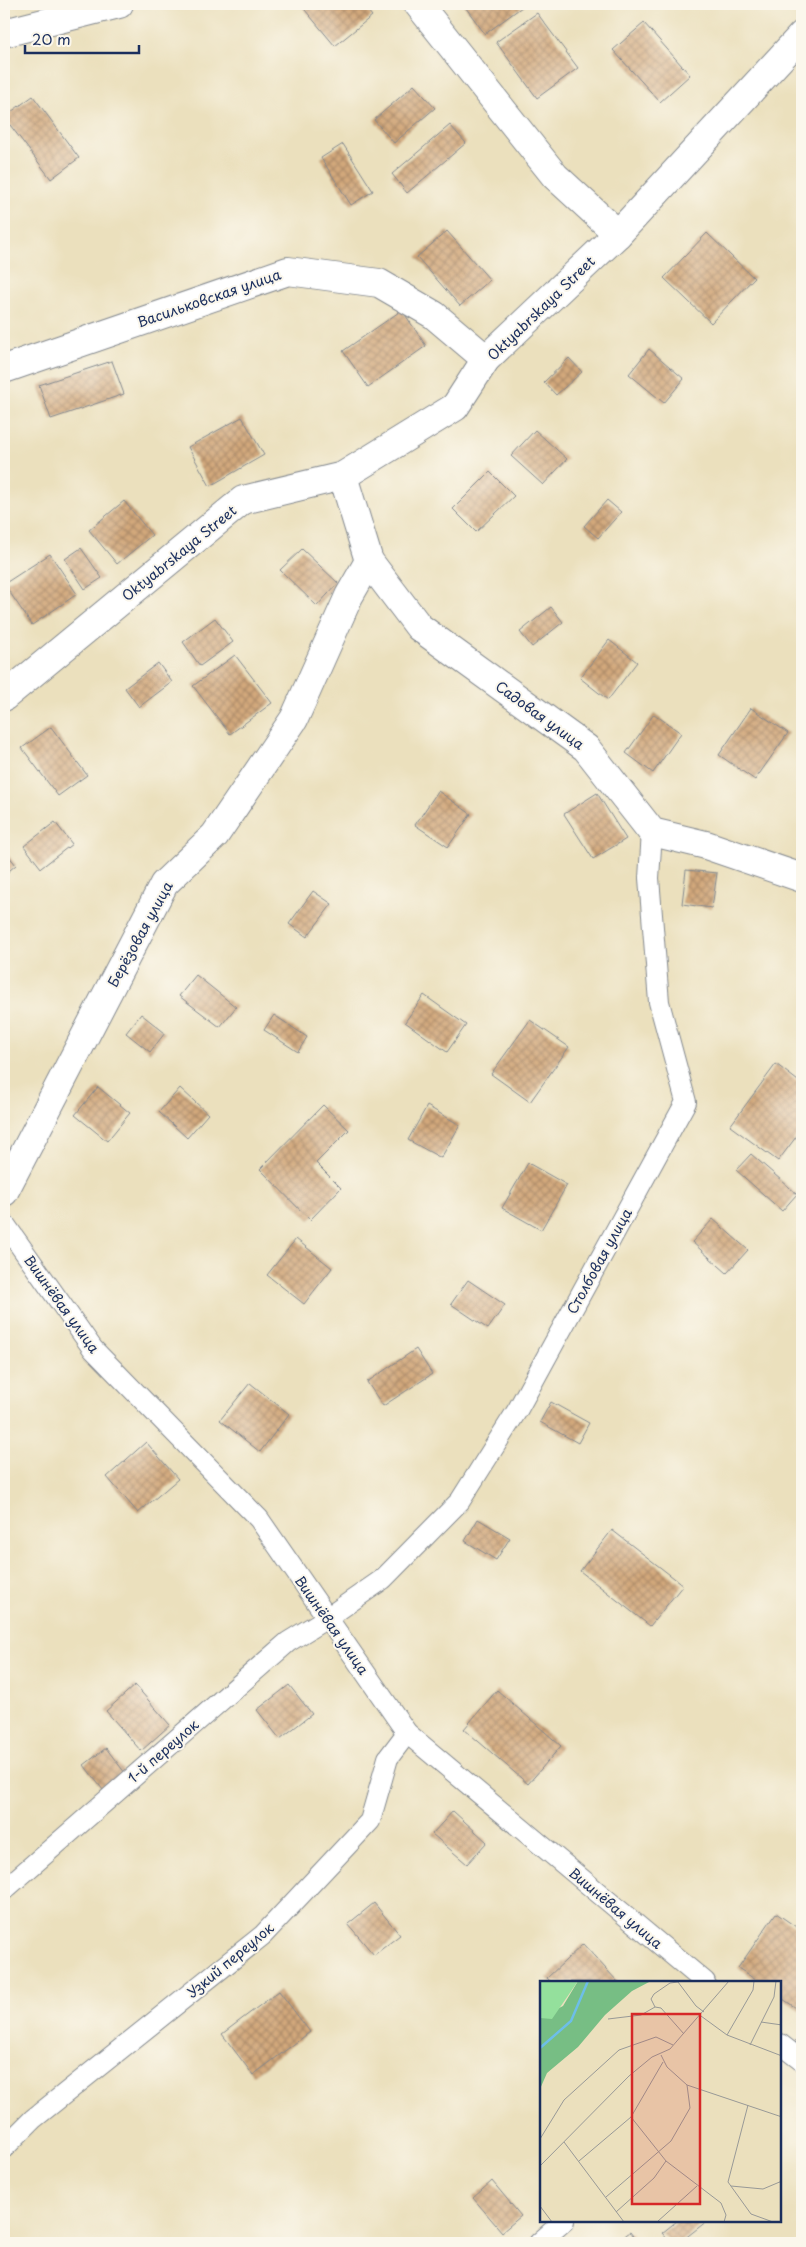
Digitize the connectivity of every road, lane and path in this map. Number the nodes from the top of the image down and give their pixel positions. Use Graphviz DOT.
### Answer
graph roads {
  1 [pos="119,4"];
  2 [pos="418,4"];
  3 [pos="4,33"];
  4 [pos="802,35"];
  5 [pos="618,234"];
  6 [pos="486,359"];
  7 [pos="4,369"];
  8 [pos="343,476"];
  9 [pos="370,561"];
  10 [pos="4,697"];
  11 [pos="652,832"];
  12 [pos="802,878"];
  13 [pos="4,1192"];
  14 [pos="4,1223"];
  15 [pos="327,1618"];
  16 [pos="406,1733"];
  17 [pos="4,1890"];
  18 [pos="704,1981"];
  19 [pos="781,2045"];
  20 [pos="802,2060"];
  21 [pos="4,2148"];
  22 [pos="563,2222"];
  23 [pos="539,2243"];
  1 -- 3 [label="street"];
  2 -- 5 [label="street"];
  4 -- 5 [label="street, Oktyabrskaya Street"];
  5 -- 6 [label="street, Oktyabrskaya Street"];
  6 -- 7 [label="street, Васильковская улица"];
  6 -- 8 [label="street, Oktyabrskaya Street"];
  8 -- 9 [label="street, Садовая улица"];
  8 -- 10 [label="street, Oktyabrskaya Street"];
  9 -- 11 [label="street, Садовая улица"];
  9 -- 13 [label="street, Берёзовая улица"];
  11 -- 12 [label="street"];
  11 -- 15 [label="lane, Столбовая улица"];
  14 -- 15 [label="lane, Вишнёвая улица"];
  15 -- 16 [label="lane, Вишнёвая улица"];
  15 -- 17 [label="lane, 1-й переулок"];
  16 -- 18 [label="lane, Вишнёвая улица"];
  16 -- 21 [label="lane, Узкий переулок"];
  19 -- 20 [label="lane"];
  22 -- 23 [label="lane"];
}
